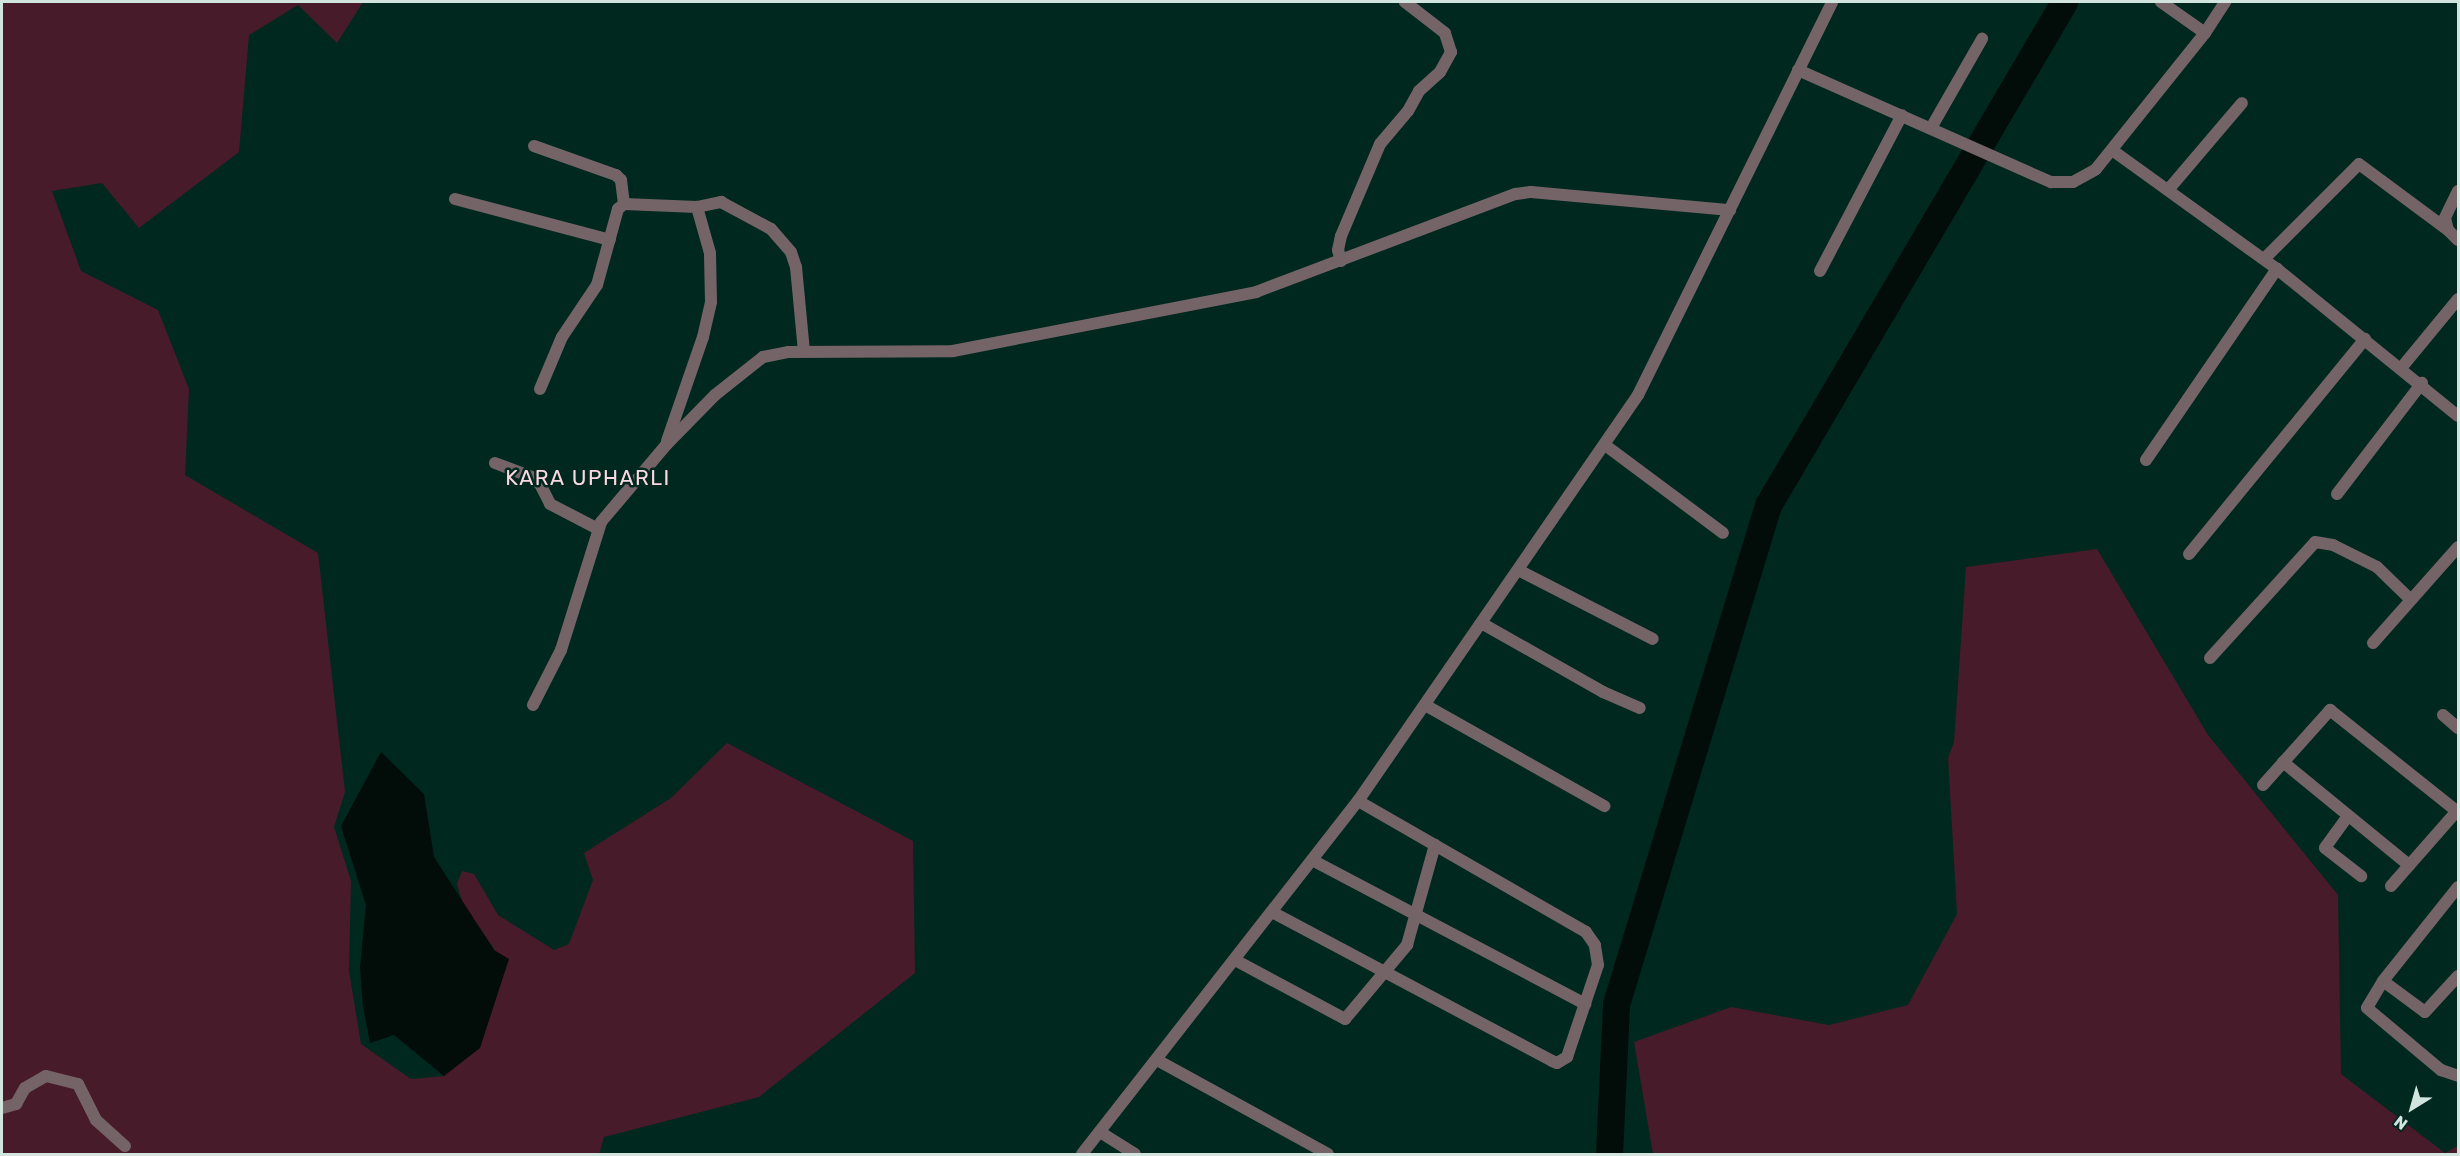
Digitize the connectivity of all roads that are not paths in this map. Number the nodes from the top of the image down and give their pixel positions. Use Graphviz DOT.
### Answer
graph roads {
  1 [pos="1405,2"];
  2 [pos="1832,2"];
  3 [pos="2161,2"];
  4 [pos="2225,2"];
  5 [pos="2205,33"];
  6 [pos="1982,39"];
  7 [pos="1798,70"];
  8 [pos="2241,103"];
  9 [pos="1902,115"];
  10 [pos="1931,128"];
  11 [pos="534,147"];
  12 [pos="2112,150"];
  13 [pos="2168,190"];
  14 [pos="2458,190"];
  15 [pos="455,199"];
  16 [pos="624,204"];
  17 [pos="697,207"];
  18 [pos="1730,210"];
  19 [pos="2448,231"];
  20 [pos="610,240"];
  21 [pos="2458,240"];
  22 [pos="2264,259"];
  23 [pos="1341,261"];
  24 [pos="2277,269"];
  25 [pos="1820,271"];
  26 [pos="2458,299"];
  27 [pos="2365,339"];
  28 [pos="804,351"];
  29 [pos="2402,367"];
  30 [pos="2422,383"];
  31 [pos="540,389"];
  32 [pos="2458,416"];
  33 [pos="666,445"];
  34 [pos="1605,445"];
  35 [pos="2146,459"];
  36 [pos="495,463"];
  37 [pos="2337,494"];
  38 [pos="598,529"];
  39 [pos="1723,533"];
  40 [pos="2458,547"];
  41 [pos="2189,554"];
  42 [pos="1520,571"];
  43 [pos="2411,600"];
  44 [pos="1483,624"];
  45 [pos="1653,639"];
  46 [pos="2373,643"];
  47 [pos="2210,658"];
  48 [pos="533,705"];
  49 [pos="1425,705"];
  50 [pos="1640,708"];
  51 [pos="2443,715"];
  52 [pos="2458,728"];
  53 [pos="2283,762"];
  54 [pos="2263,785"];
  55 [pos="1358,801"];
  56 [pos="1604,806"];
  57 [pos="2458,811"];
  58 [pos="2348,816"];
  59 [pos="1435,845"];
  60 [pos="1312,860"];
  61 [pos="2409,865"];
  62 [pos="2361,876"];
  63 [pos="2391,886"];
  64 [pos="2458,887"];
  65 [pos="2454,902"];
  66 [pos="1272,912"];
  67 [pos="1416,917"];
  68 [pos="1234,960"];
  69 [pos="1386,972"];
  70 [pos="2457,980"];
  71 [pos="2383,981"];
  72 [pos="1585,1004"];
  73 [pos="1157,1060"];
  74 [pos="2458,1076"];
  75 [pos="2,1108"];
  76 [pos="1100,1132"];
  77 [pos="125,1146"];
  78 [pos="1082,1155"];
  79 [pos="1135,1155"];
  80 [pos="1328,1155"];
  1 -- 23 [label="street"];
  2 -- 7 [label="street"];
  3 -- 5 [label="street"];
  4 -- 5 [label="street"];
  5 -- 12 [label="street"];
  6 -- 10 [label="street"];
  7 -- 9 [label="street"];
  7 -- 18 [label="street"];
  8 -- 13 [label="street"];
  9 -- 10 [label="street"];
  9 -- 25 [label="street"];
  10 -- 12 [label="street"];
  11 -- 16 [label="street"];
  12 -- 13 [label="street"];
  13 -- 22 [label="street"];
  14 -- 19 [label="street"];
  15 -- 20 [label="street"];
  16 -- 17 [label="street"];
  16 -- 20 [label="street"];
  17 -- 28 [label="street"];
  17 -- 33 [label="street"];
  18 -- 23 [label="street"];
  18 -- 34 [label="street"];
  19 -- 21 [label="street"];
  19 -- 22 [label="street"];
  20 -- 31 [label="street"];
  22 -- 24 [label="street"];
  23 -- 28 [label="street"];
  24 -- 27 [label="street"];
  24 -- 35 [label="street"];
  26 -- 29 [label="street"];
  27 -- 29 [label="street"];
  27 -- 41 [label="street"];
  28 -- 33 [label="street"];
  29 -- 30 [label="street"];
  30 -- 32 [label="street"];
  30 -- 37 [label="street"];
  33 -- 38 [label="street"];
  34 -- 39 [label="street"];
  34 -- 42 [label="street"];
  36 -- 38 [label="street"];
  38 -- 48 [label="street"];
  40 -- 43 [label="street"];
  42 -- 44 [label="street"];
  42 -- 45 [label="street"];
  43 -- 46 [label="street"];
  43 -- 47 [label="street"];
  44 -- 49 [label="street"];
  44 -- 50 [label="street"];
  49 -- 55 [label="street"];
  49 -- 56 [label="street"];
  51 -- 52 [label="street"];
  53 -- 54 [label="street"];
  53 -- 57 [label="street"];
  53 -- 58 [label="street"];
  55 -- 59 [label="street"];
  55 -- 60 [label="street"];
  57 -- 61 [label="street"];
  58 -- 61 [label="street"];
  58 -- 62 [label="street"];
  59 -- 67 [label="street"];
  59 -- 72 [label="street"];
  60 -- 66 [label="street"];
  60 -- 67 [label="street"];
  61 -- 63 [label="street"];
  64 -- 65 [label="street"];
  65 -- 71 [label="street"];
  66 -- 68 [label="street"];
  66 -- 69 [label="street"];
  67 -- 69 [label="street"];
  67 -- 72 [label="street"];
  68 -- 69 [label="street"];
  68 -- 73 [label="street"];
  69 -- 72 [label="street"];
  70 -- 71 [label="street"];
  71 -- 74 [label="street"];
  73 -- 76 [label="street"];
  73 -- 80 [label="street"];
  75 -- 77 [label="street"];
  76 -- 78 [label="street"];
  76 -- 79 [label="street"];
}
